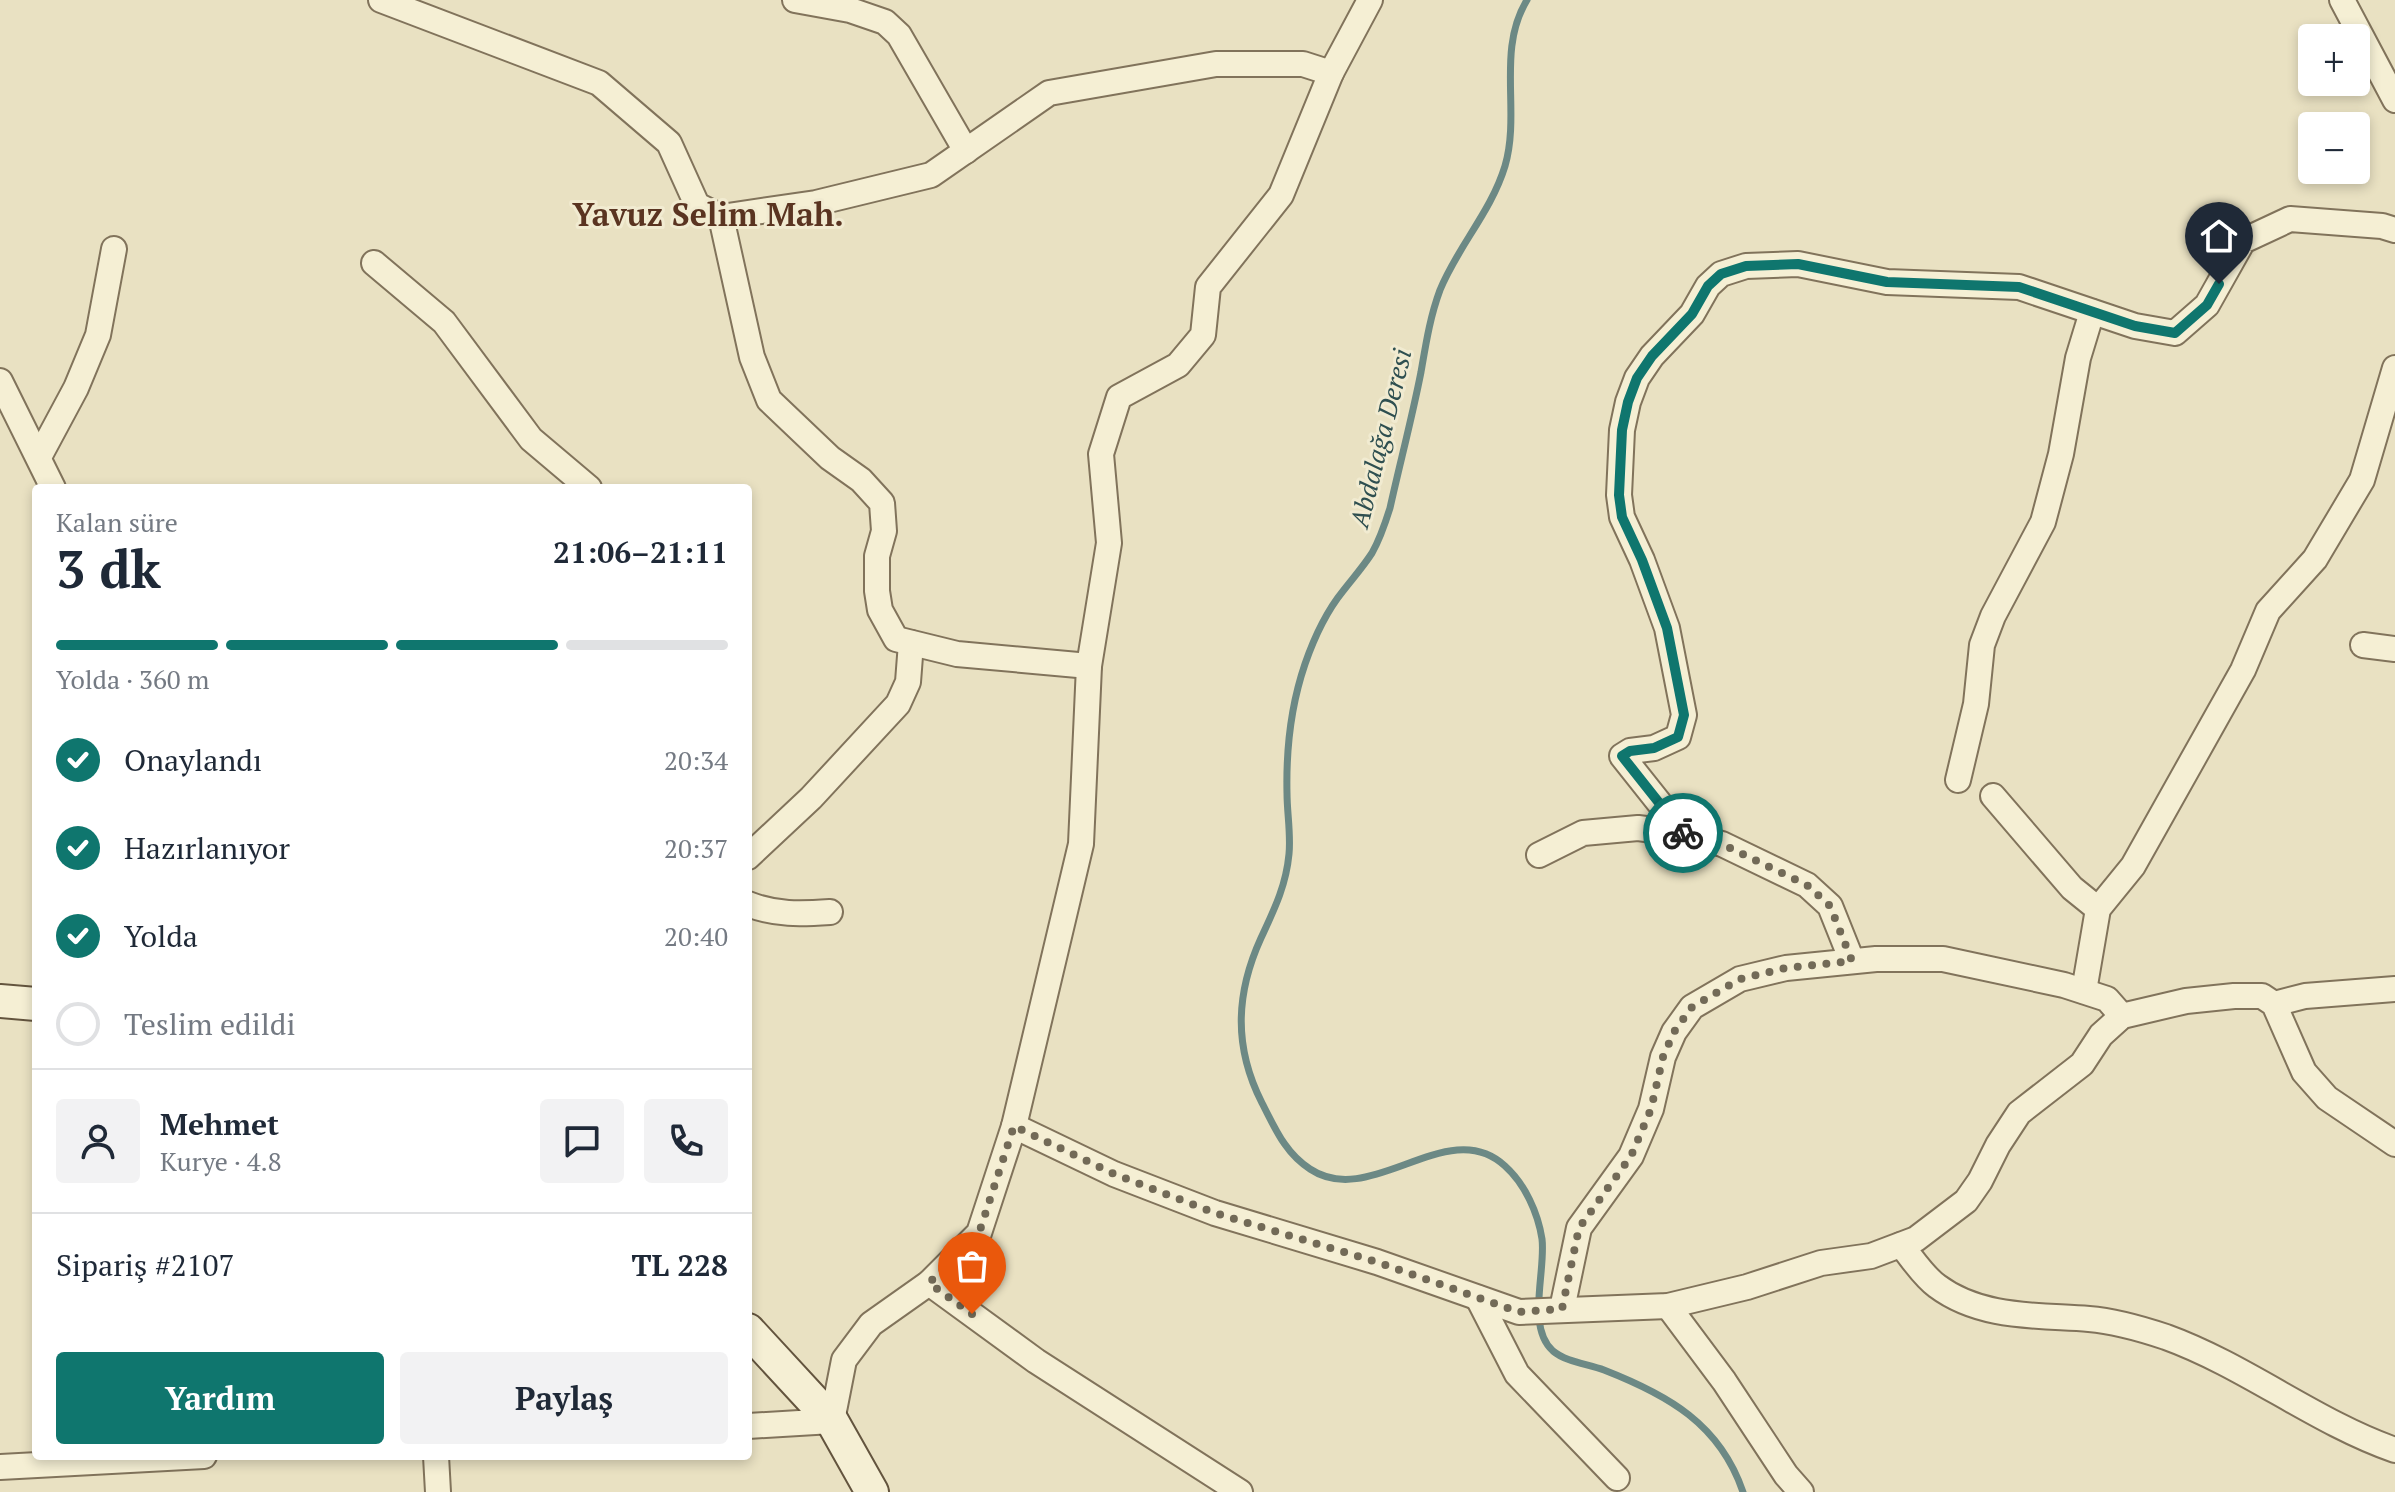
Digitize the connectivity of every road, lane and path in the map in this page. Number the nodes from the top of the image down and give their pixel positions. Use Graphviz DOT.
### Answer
graph roads {
  1 [pos="381,0"];
  2 [pos="1370,0"];
  3 [pos="2342,0"];
  4 [pos="801,1"];
  5 [pos="1331,73"];
  6 [pos="2395,100"];
  7 [pos="966,151"];
  8 [pos="721,217"];
  9 [pos="2395,230"];
  10 [pos="114,249"];
  11 [pos="374,263"];
  12 [pos="2092,312"];
  13 [pos="2395,368"];
  14 [pos="0,381"];
  15 [pos="39,457"];
  16 [pos="51,484"];
  17 [pos="584,484"];
  18 [pos="911,643"];
  19 [pos="2363,645"];
  20 [pos="2395,649"];
  21 [pos="1089,666"];
  22 [pos="1958,780"];
  23 [pos="1993,796"];
  24 [pos="1684,834"];
  25 [pos="752,853"];
  26 [pos="1539,855"];
  27 [pos="752,906"];
  28 [pos="2098,909"];
  29 [pos="830,912"];
  30 [pos="1852,961"];
  31 [pos="2395,989"];
  32 [pos="2084,991"];
  33 [pos="0,1001"];
  34 [pos="32,1004"];
  35 [pos="2274,1004"];
  36 [pos="2122,1016"];
  37 [pos="1014,1126"];
  38 [pos="2395,1144"];
  39 [pos="1901,1245"];
  40 [pos="929,1283"];
  41 [pos="1478,1298"];
  42 [pos="1668,1306"];
  43 [pos="1556,1309"];
  44 [pos="752,1334"];
  45 [pos="832,1421"];
  46 [pos="752,1426"];
  47 [pos="2395,1450"];
  48 [pos="130,1460"];
  49 [pos="436,1460"];
  50 [pos="0,1467"];
  51 [pos="1617,1478"];
  52 [pos="438,1492"];
  53 [pos="872,1492"];
  54 [pos="1240,1492"];
  55 [pos="1801,1492"];
  1 -- 8 [label="street"];
  2 -- 5 [label="street"];
  3 -- 6 [label="street"];
  4 -- 7 [label="street"];
  5 -- 7 [label="street"];
  5 -- 21 [label="street"];
  7 -- 8 [label="street"];
  8 -- 18 [label="street"];
  9 -- 12 [label="street"];
  10 -- 15 [label="street"];
  11 -- 17 [label="street"];
  12 -- 22 [label="street"];
  12 -- 24 [label="street"];
  13 -- 28 [label="street"];
  14 -- 15 [label="street"];
  15 -- 16 [label="street"];
  18 -- 21 [label="street"];
  18 -- 25 [label="street"];
  19 -- 20 [label="street"];
  21 -- 37 [label="street"];
  23 -- 28 [label="street"];
  24 -- 26 [label="street"];
  24 -- 30 [label="street"];
  27 -- 29 [label="street"];
  28 -- 32 [label="street"];
  30 -- 32 [label="street"];
  30 -- 43 [label="street"];
  31 -- 35 [label="street"];
  32 -- 36 [label="street"];
  33 -- 34 [label="street"];
  35 -- 36 [label="street"];
  35 -- 38 [label="street"];
  36 -- 39 [label="street"];
  37 -- 40 [label="street"];
  37 -- 41 [label="street"];
  39 -- 42 [label="street"];
  39 -- 47 [label="street"];
  40 -- 45 [label="street"];
  40 -- 54 [label="street"];
  41 -- 43 [label="street"];
  41 -- 51 [label="street"];
  42 -- 43 [label="street"];
  42 -- 55 [label="street"];
  44 -- 45 [label="street"];
  45 -- 46 [label="street"];
  45 -- 53 [label="street"];
  48 -- 50 [label="street"];
  49 -- 52 [label="street"];
}
